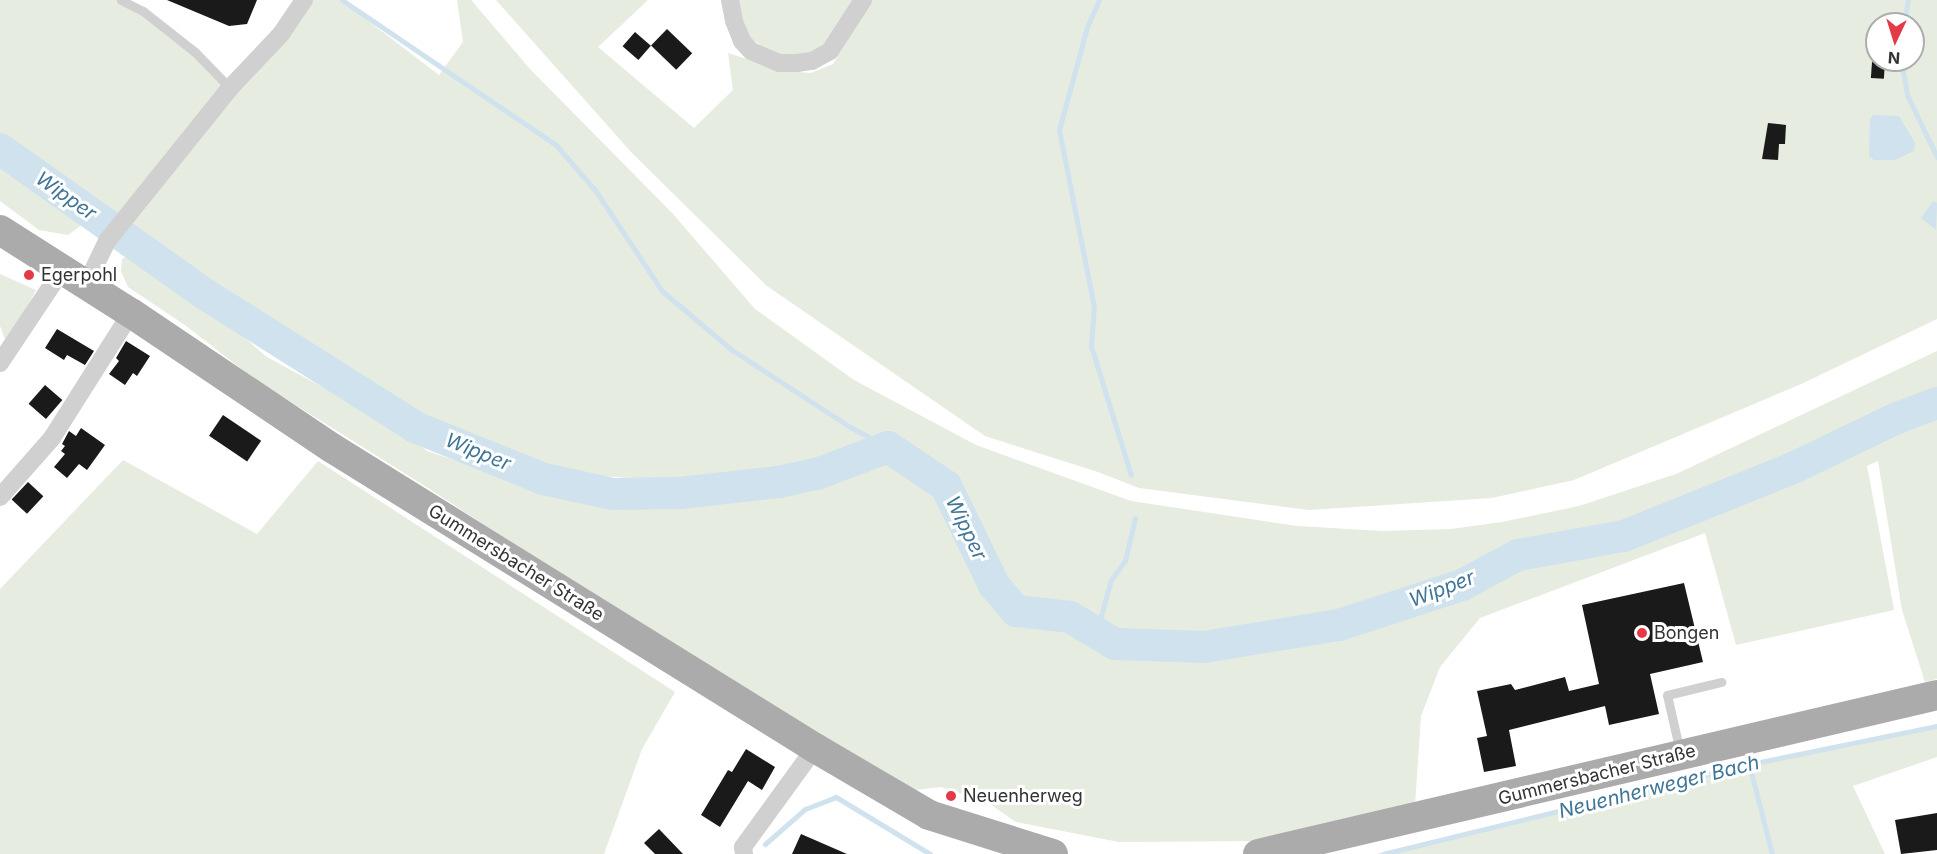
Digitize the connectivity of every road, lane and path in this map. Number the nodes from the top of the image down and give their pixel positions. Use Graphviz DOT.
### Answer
graph roads {
  1 [pos="122,0"];
  2 [pos="304,0"];
  3 [pos="730,0"];
  4 [pos="863,0"];
  5 [pos="230,88"];
  6 [pos="0,230"];
  7 [pos="74,278"];
  8 [pos="131,313"];
  9 [pos="0,363"];
  10 [pos="0,497"];
  11 [pos="1721,682"];
  12 [pos="1937,695"];
  13 [pos="815,748"];
  14 [pos="1680,754"];
  15 [pos="744,854"];
  16 [pos="1053,854"];
  17 [pos="1258,854"];
  1 -- 5 [label="lane"];
  2 -- 5 [label="street"];
  3 -- 4 [label="street"];
  5 -- 7 [label="street"];
  6 -- 7 [label="main road, Gummersbacher Straße"];
  7 -- 8 [label="main road, Gummersbacher Straße"];
  7 -- 9 [label="street"];
  8 -- 10 [label="street"];
  8 -- 13 [label="main road, Gummersbacher Straße"];
  11 -- 14 [label="lane"];
  12 -- 14 [label="main road, Gummersbacher Straße"];
  13 -- 15 [label="street"];
  13 -- 16 [label="main road, Gummersbacher Straße"];
  14 -- 17 [label="main road, Gummersbacher Straße"];
}
